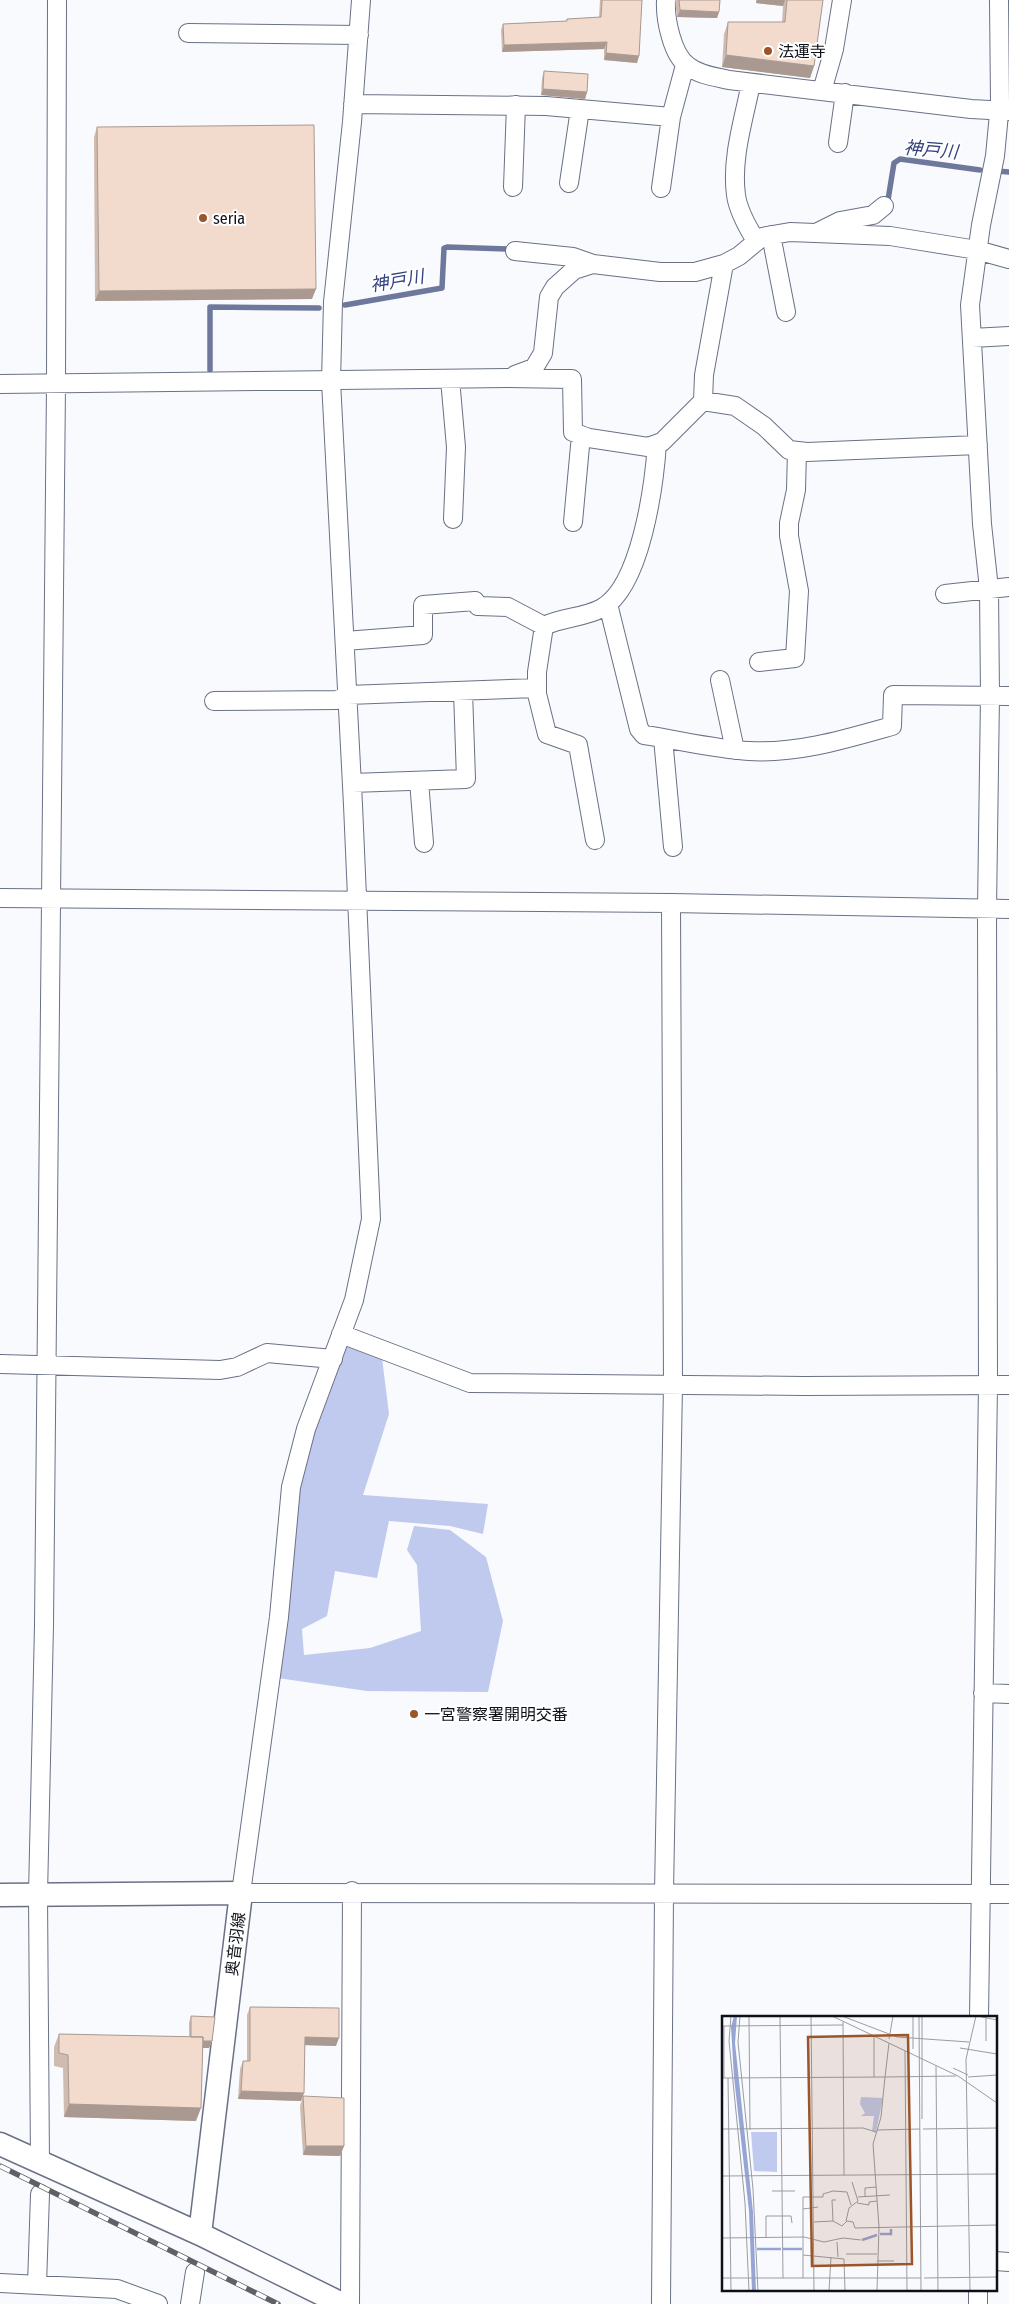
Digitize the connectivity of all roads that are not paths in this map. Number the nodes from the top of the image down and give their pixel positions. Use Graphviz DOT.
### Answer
graph roads {
  1 [pos="57,0"];
  2 [pos="361,0"];
  3 [pos="666,0"];
  4 [pos="842,0"];
  5 [pos="999,0"];
  6 [pos="188,33"];
  7 [pos="359,35"];
  8 [pos="686,65"];
  9 [pos="751,83"];
  10 [pos="822,91"];
  11 [pos="845,93"];
  12 [pos="353,104"];
  13 [pos="516,105"];
  14 [pos="580,109"];
  15 [pos="1004,110"];
  16 [pos="672,117"];
  17 [pos="838,143"];
  18 [pos="569,183"];
  19 [pos="513,187"];
  20 [pos="661,188"];
  21 [pos="884,206"];
  22 [pos="816,233"];
  23 [pos="764,238"];
  24 [pos="977,250"];
  25 [pos="515,251"];
  26 [pos="1009,259"];
  27 [pos="593,264"];
  28 [pos="724,264"];
  29 [pos="786,312"];
  30 [pos="1009,336"];
  31 [pos="972,338"];
  32 [pos="507,378"];
  33 [pos="450,379"];
  34 [pos="331,381"];
  35 [pos="0,384"];
  36 [pos="56,385"];
  37 [pos="703,401"];
  38 [pos="581,435"];
  39 [pos="657,444"];
  40 [pos="978,445"];
  41 [pos="797,451"];
  42 [pos="453,519"];
  43 [pos="573,522"];
  44 [pos="1009,587"];
  45 [pos="989,589"];
  46 [pos="945,594"];
  47 [pos="608,604"];
  48 [pos="544,626"];
  49 [pos="345,641"];
  50 [pos="759,662"];
  51 [pos="720,680"];
  52 [pos="537,688"];
  53 [pos="463,691"];
  54 [pos="348,696"];
  55 [pos="990,696"];
  56 [pos="1009,696"];
  57 [pos="214,701"];
  58 [pos="663,738"];
  59 [pos="735,750"];
  60 [pos="419,780"];
  61 [pos="352,783"];
  62 [pos="595,840"];
  63 [pos="424,843"];
  64 [pos="673,847"];
  65 [pos="0,898"];
  66 [pos="51,898"];
  67 [pos="358,902"];
  68 [pos="671,903"];
  69 [pos="987,909"];
  70 [pos="1009,909"];
  71 [pos="341,1334"];
  72 [pos="333,1359"];
  73 [pos="0,1364"];
  74 [pos="46,1365"];
  75 [pos="1009,1384"];
  76 [pos="673,1385"];
  77 [pos="988,1385"];
  78 [pos="983,1693"];
  79 [pos="1009,1694"];
  80 [pos="352,1891"];
  81 [pos="240,1893"];
  82 [pos="664,1893"];
  83 [pos="980,1893"];
  84 [pos="1009,1894"];
  85 [pos="0,1895"];
  86 [pos="38,1895"];
  87 [pos="979,2016"];
  88 [pos="0,2144"];
  89 [pos="40,2163"];
  90 [pos="40,2194"];
  91 [pos="200,2234"];
  92 [pos="996,2262"];
  93 [pos="1009,2262"];
  94 [pos="195,2272"];
  95 [pos="0,2284"];
  96 [pos="37,2285"];
  97 [pos="158,2304"];
  98 [pos="190,2304"];
  99 [pos="342,2304"];
  100 [pos="350,2304"];
  101 [pos="661,2304"];
  1 -- 36 [label="street"];
  2 -- 7 [label="street"];
  3 -- 8 [label="street"];
  4 -- 10 [label="street"];
  5 -- 15 [label="street"];
  6 -- 7 [label="street"];
  7 -- 12 [label="street"];
  8 -- 9 [label="street"];
  8 -- 16 [label="street"];
  9 -- 10 [label="street"];
  9 -- 23 [label="street"];
  10 -- 11 [label="street"];
  11 -- 15 [label="street"];
  11 -- 17 [label="street"];
  12 -- 13 [label="street"];
  12 -- 34 [label="street"];
  13 -- 14 [label="street"];
  13 -- 19 [label="street"];
  14 -- 16 [label="street"];
  14 -- 18 [label="street"];
  15 -- 24 [label="street"];
  16 -- 20 [label="street"];
  21 -- 22 [label="street"];
  22 -- 23 [label="street"];
  22 -- 24 [label="street"];
  23 -- 28 [label="street"];
  23 -- 29 [label="street"];
  24 -- 26 [label="street"];
  24 -- 31 [label="street"];
  25 -- 27 [label="street"];
  27 -- 28 [label="street"];
  27 -- 32 [label="street"];
  28 -- 37 [label="street"];
  30 -- 31 [label="street"];
  31 -- 40 [label="street"];
  32 -- 33 [label="street"];
  32 -- 38 [label="street"];
  33 -- 34 [label="street"];
  33 -- 42 [label="street"];
  34 -- 36 [label="street"];
  34 -- 49 [label="street"];
  35 -- 36 [label="street"];
  36 -- 66 [label="street"];
  37 -- 39 [label="street"];
  37 -- 41 [label="street"];
  38 -- 39 [label="street"];
  38 -- 43 [label="street"];
  39 -- 47 [label="street"];
  40 -- 41 [label="street"];
  40 -- 45 [label="street"];
  41 -- 50 [label="street"];
  44 -- 45 [label="street"];
  45 -- 46 [label="street"];
  45 -- 55 [label="street"];
  47 -- 48 [label="street"];
  47 -- 58 [label="street"];
  48 -- 49 [label="street"];
  48 -- 52 [label="street"];
  49 -- 54 [label="street"];
  51 -- 59 [label="street"];
  52 -- 53 [label="street"];
  52 -- 62 [label="street"];
  53 -- 54 [label="street"];
  53 -- 60 [label="street"];
  54 -- 57 [label="street"];
  54 -- 61 [label="street"];
  55 -- 56 [label="street"];
  55 -- 59 [label="street"];
  55 -- 69 [label="street"];
  58 -- 59 [label="street"];
  58 -- 64 [label="street"];
  60 -- 61 [label="street"];
  60 -- 63 [label="street"];
  61 -- 67 [label="street"];
  65 -- 66 [label="street"];
  66 -- 67 [label="street"];
  66 -- 74 [label="street"];
  67 -- 68 [label="street"];
  67 -- 71 [label="street"];
  68 -- 69 [label="street"];
  68 -- 76 [label="street"];
  69 -- 70 [label="street"];
  69 -- 77 [label="street"];
  71 -- 72 [label="street"];
  71 -- 76 [label="street"];
  72 -- 74 [label="street"];
  72 -- 81 [label="street"];
  73 -- 74 [label="street"];
  74 -- 86 [label="street"];
  75 -- 77 [label="street"];
  76 -- 77 [label="street"];
  76 -- 82 [label="street"];
  77 -- 78 [label="street"];
  78 -- 79 [label="street"];
  78 -- 83 [label="street"];
  80 -- 81 [label="street"];
  80 -- 82 [label="street"];
  80 -- 100 [label="street"];
  81 -- 86 [label="main road, 奥音羽線"];
  81 -- 91 [label="main road, 奥音羽線"];
  82 -- 83 [label="street"];
  82 -- 101 [label="street"];
  83 -- 84 [label="street"];
  83 -- 87 [label="street"];
  85 -- 86 [label="main road, 奥音羽線"];
  86 -- 89 [label="street"];
  88 -- 89 [label="main road"];
  89 -- 91 [label="main road"];
  90 -- 96 [label="street"];
  91 -- 99 [label="main road"];
  92 -- 93 [label="street"];
  94 -- 98 [label="street"];
  95 -- 96 [label="street"];
  96 -- 97 [label="street"];
}
